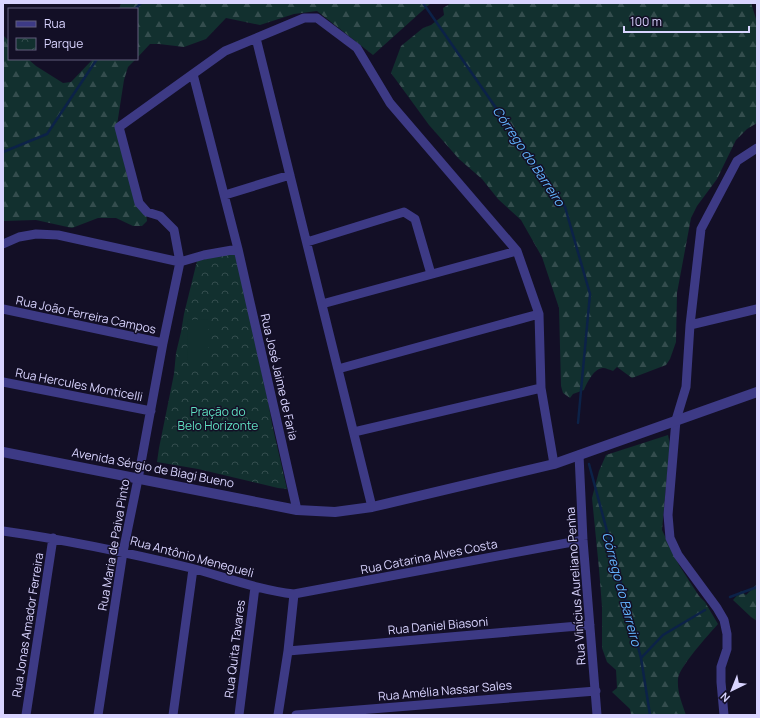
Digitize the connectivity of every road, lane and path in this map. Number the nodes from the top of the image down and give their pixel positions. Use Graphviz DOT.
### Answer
graph roads {
  1 [pos="256,38"];
  2 [pos="193,74"];
  3 [pos="757,148"];
  4 [pos="290,175"];
  5 [pos="225,195"];
  6 [pos="307,242"];
  7 [pos="3,244"];
  8 [pos="238,249"];
  9 [pos="517,251"];
  10 [pos="180,262"];
  11 [pos="431,274"];
  12 [pos="322,304"];
  13 [pos="3,309"];
  14 [pos="757,309"];
  15 [pos="539,314"];
  16 [pos="690,325"];
  17 [pos="163,344"];
  18 [pos="338,369"];
  19 [pos="3,382"];
  20 [pos="542,388"];
  21 [pos="757,392"];
  22 [pos="151,411"];
  23 [pos="676,420"];
  24 [pos="354,432"];
  25 [pos="3,452"];
  26 [pos="579,455"];
  27 [pos="554,464"];
  28 [pos="138,479"];
  29 [pos="372,506"];
  30 [pos="297,510"];
  31 [pos="3,531"];
  32 [pos="53,538"];
  33 [pos="584,540"];
  34 [pos="123,552"];
  35 [pos="193,569"];
  36 [pos="255,587"];
  37 [pos="279,593"];
  38 [pos="294,594"];
  39 [pos="590,625"];
  40 [pos="288,651"];
  41 [pos="596,691"];
  42 [pos="26,715"];
  43 [pos="98,715"];
  44 [pos="173,715"];
  45 [pos="238,715"];
  46 [pos="278,715"];
  47 [pos="296,715"];
  48 [pos="598,715"];
  49 [pos="724,715"];
  1 -- 2 [label="street"];
  1 -- 4 [label="street"];
  1 -- 9 [label="street"];
  2 -- 5 [label="street, Rua José Jaime de Faria"];
  2 -- 10 [label="street"];
  3 -- 16 [label="street"];
  4 -- 5 [label="street"];
  4 -- 6 [label="street"];
  5 -- 8 [label="street, Rua José Jaime de Faria"];
  6 -- 11 [label="street"];
  6 -- 12 [label="street"];
  7 -- 10 [label="street"];
  8 -- 10 [label="street"];
  8 -- 30 [label="street, Rua José Jaime de Faria"];
  9 -- 11 [label="street"];
  9 -- 15 [label="street"];
  10 -- 17 [label="street, Rua Maria de Paiva Pinto"];
  11 -- 12 [label="street"];
  12 -- 18 [label="street"];
  13 -- 17 [label="street, Rua João Ferreira Campos"];
  14 -- 16 [label="street"];
  15 -- 18 [label="street"];
  15 -- 20 [label="street"];
  16 -- 23 [label="street"];
  17 -- 22 [label="street, Rua Maria de Paiva Pinto"];
  18 -- 24 [label="street"];
  19 -- 22 [label="street, Rua Hercules Monticelli"];
  20 -- 24 [label="street"];
  20 -- 27 [label="street"];
  21 -- 23 [label="street, Avenida Sérgio de Biagi Bueno"];
  22 -- 28 [label="street, Rua Maria de Paiva Pinto"];
  23 -- 26 [label="street, Avenida Sérgio de Biagi Bueno"];
  23 -- 49 [label="street"];
  24 -- 29 [label="street"];
  25 -- 28 [label="street, Avenida Sérgio de Biagi Bueno"];
  26 -- 27 [label="street, Avenida Sérgio de Biagi Bueno"];
  26 -- 33 [label="street, Rua Vinícius Aureliano Penha"];
  27 -- 29 [label="street, Avenida Sérgio de Biagi Bueno"];
  28 -- 30 [label="street, Avenida Sérgio de Biagi Bueno"];
  28 -- 34 [label="street, Rua Maria de Paiva Pinto"];
  29 -- 30 [label="street, Avenida Sérgio de Biagi Bueno"];
  31 -- 32 [label="street, Rua Antônio Menegueli"];
  32 -- 34 [label="street, Rua Antônio Menegueli"];
  32 -- 42 [label="street, Rua Jonas Amador Ferreira"];
  33 -- 38 [label="street, Rua Catarina Alves Costa"];
  33 -- 39 [label="street, Rua Vinícius Aureliano Penha"];
  34 -- 35 [label="street, Rua Antônio Menegueli"];
  34 -- 43 [label="street, Rua Maria de Paiva Pinto"];
  35 -- 36 [label="street, Rua Antônio Menegueli"];
  35 -- 44 [label="street"];
  36 -- 37 [label="street, Rua Antônio Menegueli"];
  36 -- 45 [label="street, Rua Quita Tavares"];
  37 -- 38 [label="street, Rua Catarina Alves Costa"];
  38 -- 40 [label="street"];
  39 -- 40 [label="street, Rua Daniel Biasoni"];
  39 -- 41 [label="street, Rua Vinícius Aureliano Penha"];
  40 -- 46 [label="street"];
  41 -- 47 [label="street, Rua Amélia Nassar Sales"];
  41 -- 48 [label="street, Rua Vinícius Aureliano Penha"];
}
